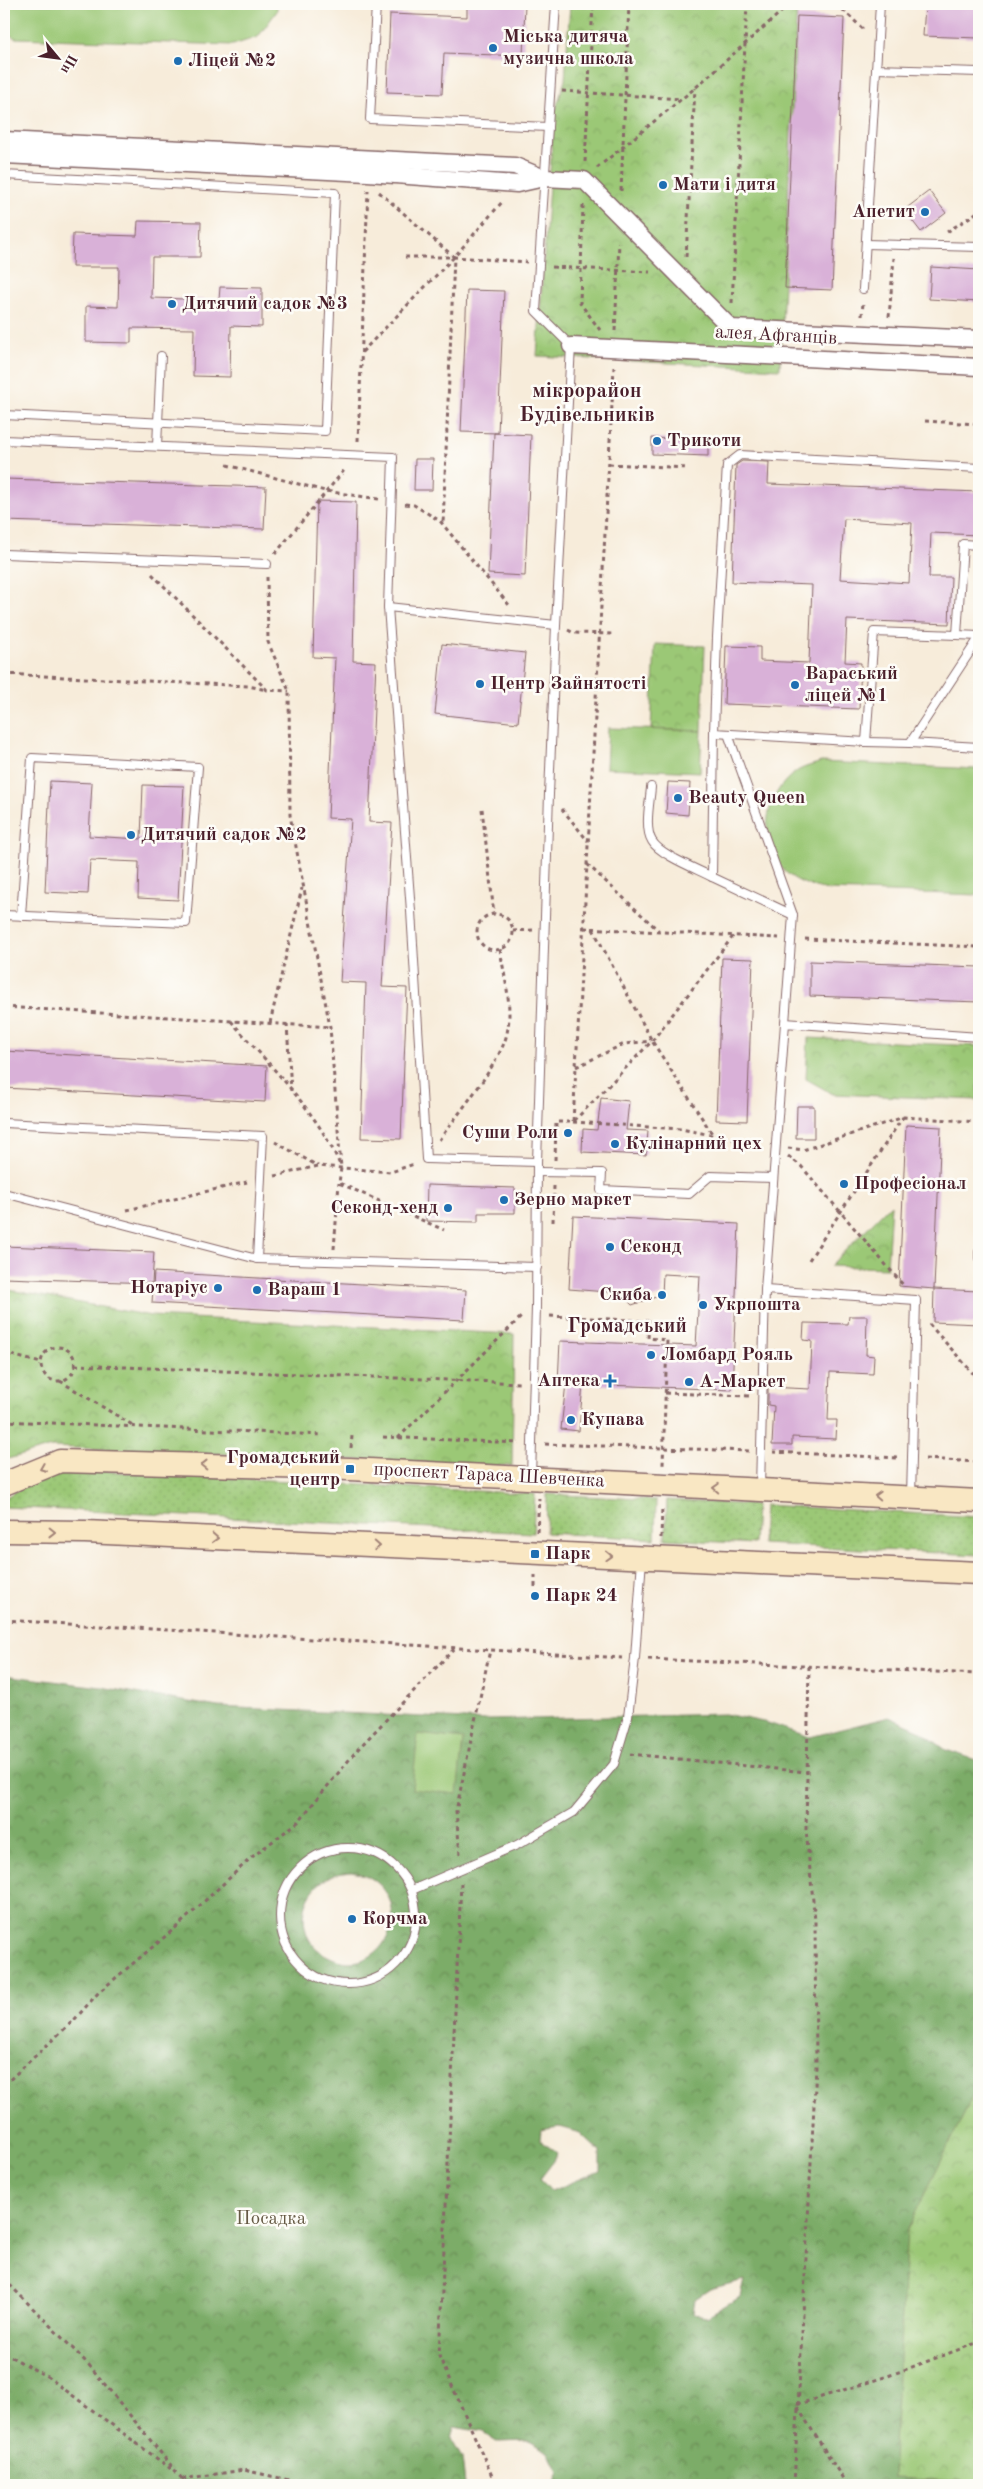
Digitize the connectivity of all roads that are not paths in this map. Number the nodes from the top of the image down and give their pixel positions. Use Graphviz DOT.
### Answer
graph roads {
  1 [pos="376,4"];
  2 [pos="556,4"];
  3 [pos="880,4"];
  4 [pos="876,69"];
  5 [pos="979,72"];
  6 [pos="548,127"];
  7 [pos="4,140"];
  8 [pos="4,155"];
  9 [pos="4,175"];
  10 [pos="544,178"];
  11 [pos="866,244"];
  12 [pos="979,247"];
  13 [pos="864,289"];
  14 [pos="979,339"];
  15 [pos="571,346"];
  16 [pos="161,356"];
  17 [pos="979,367"];
  18 [pos="4,415"];
  19 [pos="158,422"];
  20 [pos="4,440"];
  21 [pos="157,446"];
  22 [pos="979,468"];
  23 [pos="979,545"];
  24 [pos="4,554"];
  25 [pos="267,564"];
  26 [pos="388,607"];
  27 [pos="556,625"];
  28 [pos="957,635"];
  29 [pos="979,637"];
  30 [pos="714,733"];
  31 [pos="728,734"];
  32 [pos="866,742"];
  33 [pos="910,743"];
  34 [pos="979,747"];
  35 [pos="651,787"];
  36 [pos="712,876"];
  37 [pos="4,915"];
  38 [pos="793,915"];
  39 [pos="22,916"];
  40 [pos="785,1023"];
  41 [pos="979,1037"];
  42 [pos="4,1123"];
  43 [pos="537,1162"];
  44 [pos="537,1172"];
  45 [pos="773,1178"];
  46 [pos="4,1193"];
  47 [pos="979,1252"];
  48 [pos="979,1258"];
  49 [pos="257,1259"];
  50 [pos="537,1267"];
  51 [pos="765,1290"];
  52 [pos="531,1478"];
  53 [pos="4,1484"];
  54 [pos="760,1490"];
  55 [pos="911,1497"];
  56 [pos="979,1501"];
  57 [pos="4,1531"];
  58 [pos="651,1557"];
  59 [pos="979,1573"];
  60 [pos="412,1890"];
  1 -- 6 [label="lane"];
  2 -- 6 [label="lane"];
  3 -- 4 [label="lane"];
  4 -- 5 [label="lane"];
  4 -- 11 [label="lane"];
  6 -- 10 [label="lane"];
  7 -- 10 [label="street"];
  8 -- 10 [label="street"];
  9 -- 19 [label="lane"];
  10 -- 14 [label="street, алея Афганців"];
  10 -- 15 [label="lane"];
  11 -- 12 [label="lane"];
  11 -- 13 [label="lane"];
  15 -- 17 [label="street, алея Афганців"];
  15 -- 27 [label="lane"];
  16 -- 19 [label="lane"];
  18 -- 19 [label="lane"];
  19 -- 21 [label="lane"];
  20 -- 21 [label="lane"];
  21 -- 26 [label="lane"];
  22 -- 30 [label="lane"];
  23 -- 28 [label="lane"];
  24 -- 25 [label="lane"];
  26 -- 27 [label="lane"];
  26 -- 43 [label="lane"];
  27 -- 43 [label="lane"];
  28 -- 29 [label="lane"];
  28 -- 32 [label="lane"];
  29 -- 33 [label="lane"];
  30 -- 31 [label="lane"];
  30 -- 36 [label="lane"];
  31 -- 32 [label="lane"];
  31 -- 38 [label="lane"];
  32 -- 33 [label="lane"];
  33 -- 34 [label="lane"];
  35 -- 36 [label="lane"];
  36 -- 38 [label="lane"];
  37 -- 39 [label="lane"];
  38 -- 40 [label="lane"];
  39 -- 39 [label="lane"];
  40 -- 41 [label="lane"];
  40 -- 45 [label="lane"];
  42 -- 49 [label="lane"];
  43 -- 44 [label="lane"];
  44 -- 45 [label="lane"];
  44 -- 50 [label="lane"];
  45 -- 51 [label="lane"];
  46 -- 49 [label="lane"];
  47 -- 48 [label="lane"];
  49 -- 50 [label="lane"];
  50 -- 52 [label="lane"];
  51 -- 54 [label="lane"];
  51 -- 55 [label="lane"];
  52 -- 53 [label="main road, проспект Тараса Шевченка, one-way"];
  54 -- 52 [label="main road, проспект Тараса Шевченка, one-way"];
  55 -- 54 [label="main road, проспект Тараса Шевченка, one-way"];
  55 -- 56 [label="main road, проспект Тараса Шевченка"];
  57 -- 58 [label="main road, one-way"];
  58 -- 59 [label="main road"];
  58 -- 60 [label="lane"];
  60 -- 60 [label="lane"];
}
